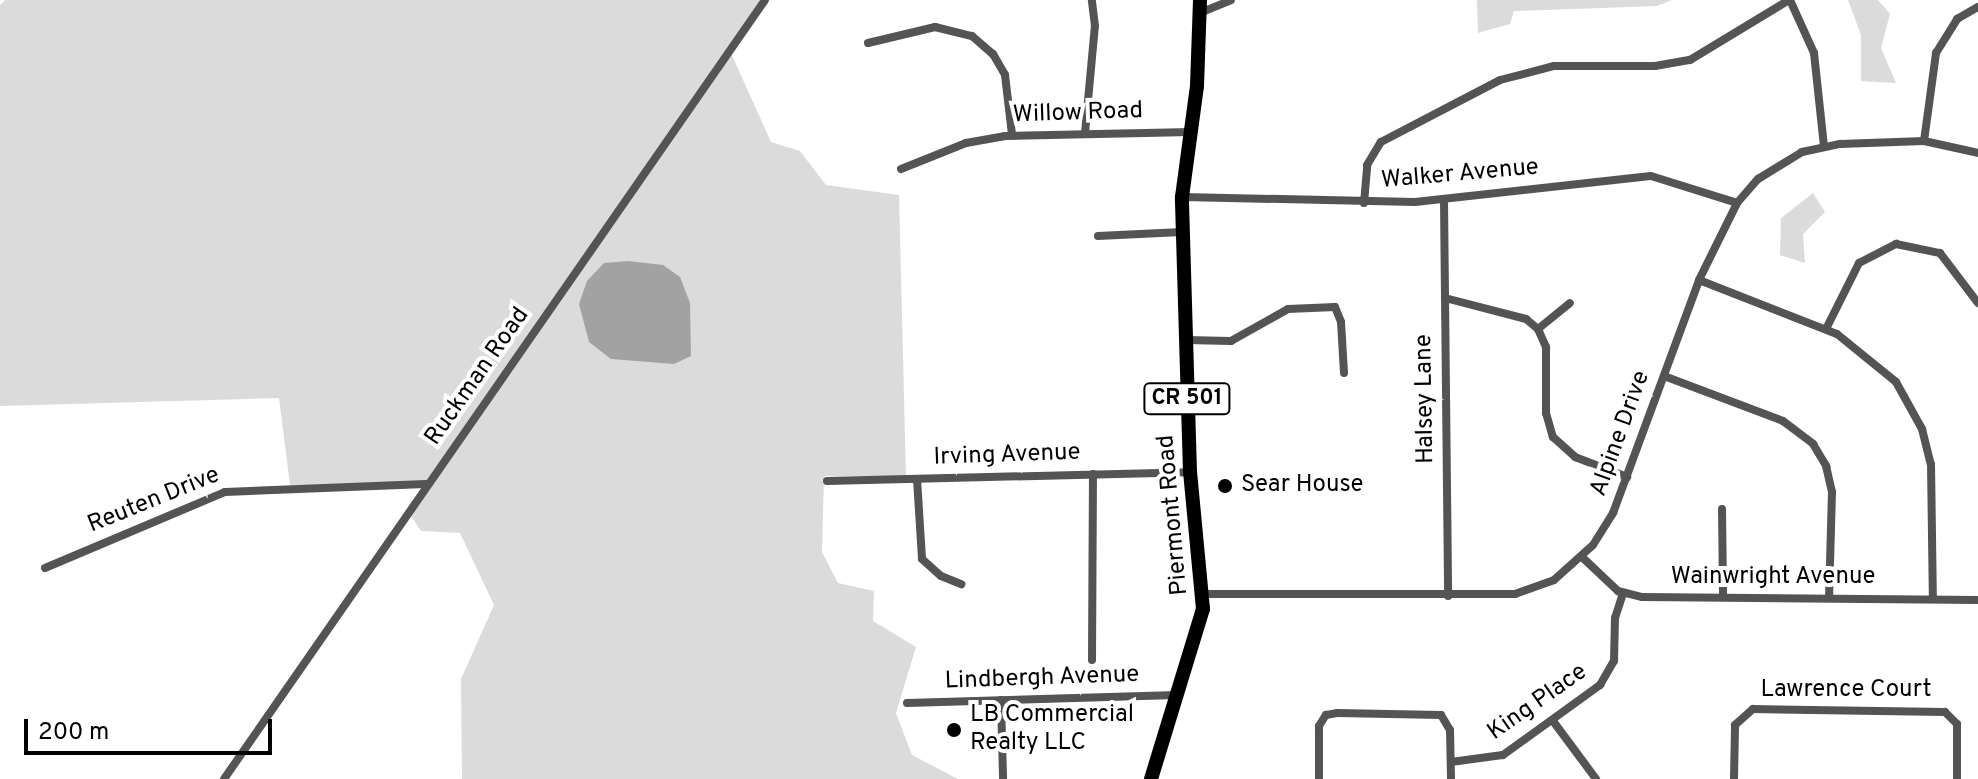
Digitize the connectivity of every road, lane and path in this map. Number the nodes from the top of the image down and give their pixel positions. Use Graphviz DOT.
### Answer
graph roads {
  1 [pos="765,0"];
  2 [pos="1092,0"];
  3 [pos="1231,0"];
  4 [pos="1790,0"];
  5 [pos="1201,6"];
  6 [pos="1978,7"];
  7 [pos="868,43"];
  8 [pos="1191,132"];
  9 [pos="1085,133"];
  10 [pos="1012,135"];
  11 [pos="1924,141"];
  12 [pos="1824,146"];
  13 [pos="1978,153"];
  14 [pos="901,169"];
  15 [pos="1182,197"];
  16 [pos="1444,201"];
  17 [pos="1364,203"];
  18 [pos="1737,203"];
  19 [pos="1182,232"];
  20 [pos="1098,236"];
  21 [pos="1699,280"];
  22 [pos="1445,298"];
  23 [pos="1570,303"];
  24 [pos="1978,303"];
  25 [pos="1538,329"];
  26 [pos="1826,329"];
  27 [pos="1186,340"];
  28 [pos="1344,373"];
  29 [pos="1664,376"];
  30 [pos="1190,472"];
  31 [pos="1093,474"];
  32 [pos="1627,477"];
  33 [pos="917,479"];
  34 [pos="827,481"];
  35 [pos="426,484"];
  36 [pos="1722,509"];
  37 [pos="1582,557"];
  38 [pos="45,568"];
  39 [pos="961,584"];
  40 [pos="1623,593"];
  41 [pos="1204,594"];
  42 [pos="1448,596"];
  43 [pos="1723,597"];
  44 [pos="1829,598"];
  45 [pos="1933,599"];
  46 [pos="1978,600"];
  47 [pos="1092,660"];
  48 [pos="1178,695"];
  49 [pos="1001,700"];
  50 [pos="907,703"];
  51 [pos="1553,721"];
  52 [pos="1451,762"];
  53 [pos="224,779"];
  54 [pos="1003,779"];
  55 [pos="1151,779"];
  56 [pos="1319,779"];
  57 [pos="1451,779"];
  58 [pos="1596,779"];
  59 [pos="1734,779"];
  60 [pos="1957,779"];
  1 -- 35 [label="street, Ruckman Road"];
  2 -- 9 [label="street"];
  3 -- 5 [label="street"];
  4 -- 12 [label="street"];
  4 -- 17 [label="street"];
  5 -- 8 [label="main road, Piermont Road / CR 501"];
  6 -- 11 [label="street"];
  7 -- 10 [label="street"];
  8 -- 9 [label="street, Willow Road"];
  8 -- 15 [label="main road, Piermont Road / CR 501"];
  9 -- 10 [label="street, Willow Road"];
  10 -- 14 [label="street, Willow Road"];
  11 -- 12 [label="street, Alpine Drive"];
  11 -- 13 [label="street, Alpine Drive"];
  12 -- 18 [label="street, Alpine Drive"];
  15 -- 17 [label="street, Walker Avenue"];
  15 -- 19 [label="main road, Piermont Road / CR 501"];
  16 -- 17 [label="street, Walker Avenue"];
  16 -- 18 [label="street, Walker Avenue"];
  16 -- 22 [label="street, Halsey Lane"];
  18 -- 21 [label="street, Alpine Drive"];
  19 -- 20 [label="street"];
  19 -- 27 [label="main road, Piermont Road / CR 501"];
  21 -- 26 [label="street"];
  21 -- 29 [label="street, Alpine Drive"];
  22 -- 25 [label="street"];
  22 -- 42 [label="street, Halsey Lane"];
  23 -- 25 [label="street"];
  24 -- 26 [label="street"];
  25 -- 32 [label="street"];
  26 -- 45 [label="street"];
  27 -- 28 [label="street"];
  27 -- 30 [label="main road, Piermont Road / CR 501"];
  29 -- 32 [label="street, Alpine Drive"];
  29 -- 44 [label="street"];
  30 -- 31 [label="street, Irving Avenue"];
  30 -- 41 [label="main road, Piermont Road / CR 501"];
  31 -- 33 [label="street, Irving Avenue"];
  31 -- 47 [label="street"];
  32 -- 37 [label="street, Alpine Drive"];
  33 -- 34 [label="street, Irving Avenue"];
  33 -- 39 [label="street"];
  35 -- 38 [label="street, Reuten Drive"];
  35 -- 53 [label="street, Ruckman Road"];
  36 -- 43 [label="street"];
  37 -- 40 [label="street"];
  37 -- 42 [label="street, Alpine Drive"];
  40 -- 43 [label="street, Wainwright Avenue"];
  40 -- 51 [label="street, King Place"];
  41 -- 42 [label="street, Alpine Drive"];
  41 -- 48 [label="main road, Piermont Road / CR 501"];
  43 -- 44 [label="street, Wainwright Avenue"];
  44 -- 45 [label="street, Wainwright Avenue"];
  45 -- 46 [label="street, Wainwright Avenue"];
  48 -- 49 [label="street, Lindbergh Avenue"];
  48 -- 55 [label="main road, Piermont Road / CR 501"];
  49 -- 50 [label="street, Lindbergh Avenue"];
  49 -- 54 [label="street"];
  51 -- 52 [label="street, King Place"];
  51 -- 58 [label="street"];
  52 -- 56 [label="street"];
  52 -- 57 [label="street"];
  59 -- 60 [label="street, Lawrence Court"];
}
